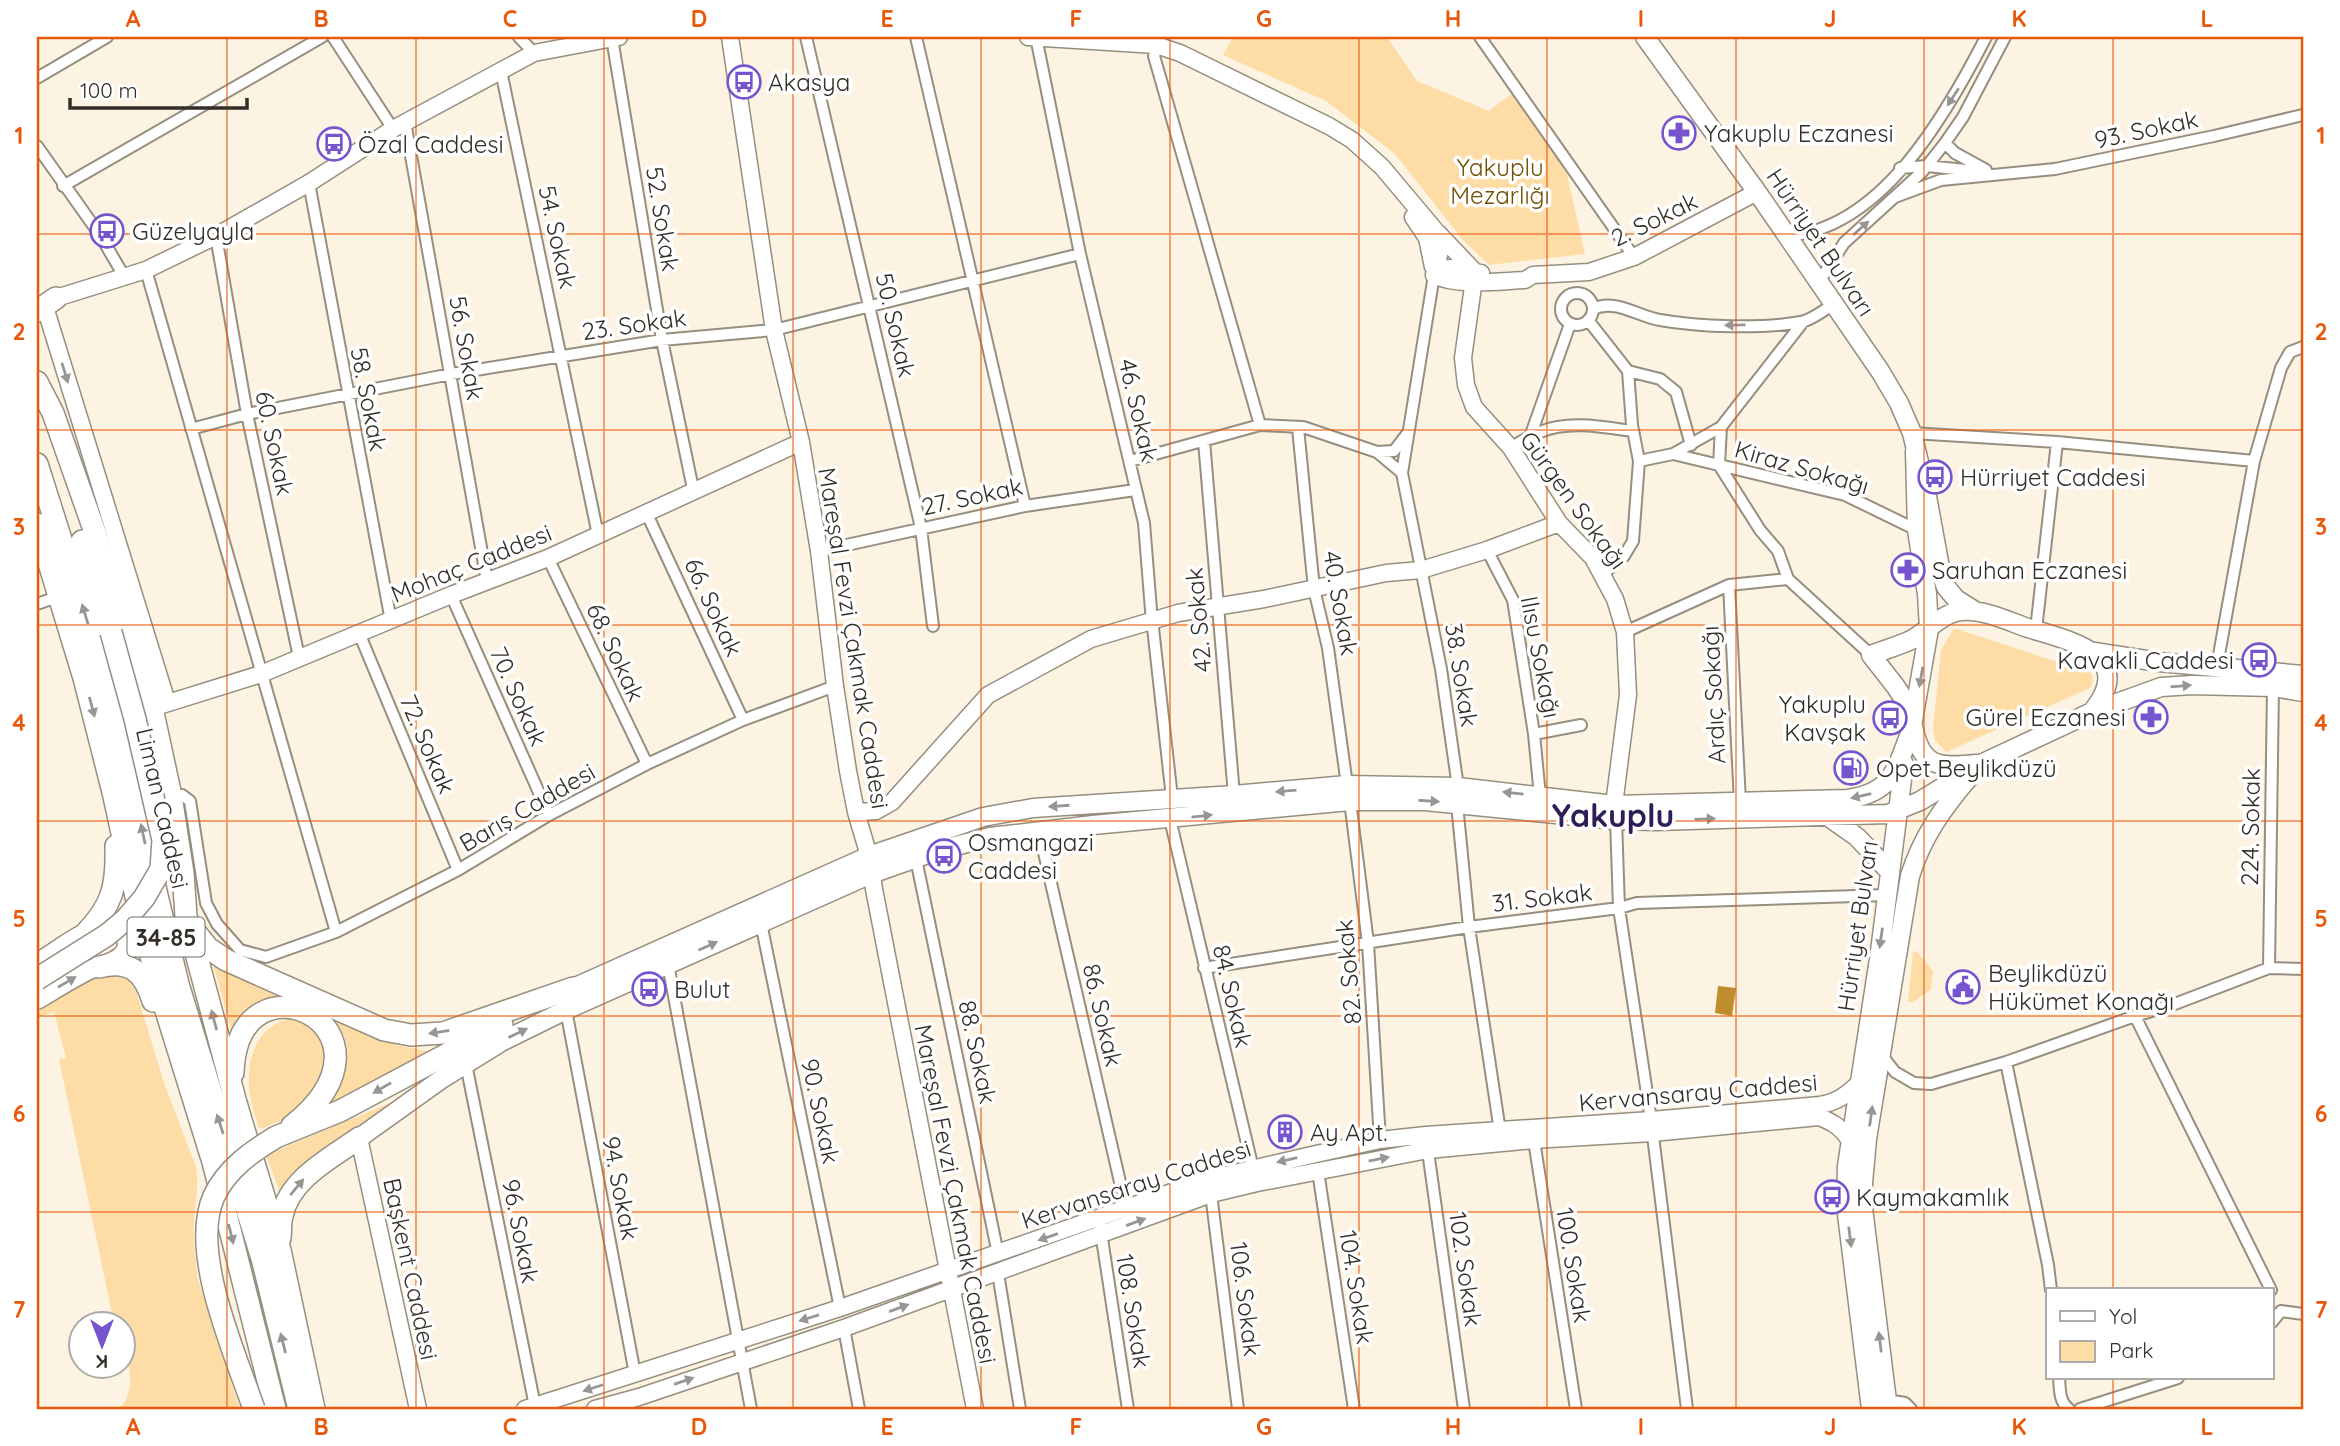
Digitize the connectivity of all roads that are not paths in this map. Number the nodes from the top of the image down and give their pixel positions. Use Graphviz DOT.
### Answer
graph roads {
  1 [pos="107,37"];
  2 [pos="322,37"];
  3 [pos="333,37"];
  4 [pos="519,37"];
  5 [pos="619,37"];
  6 [pos="730,37"];
  7 [pos="806,37"];
  8 [pos="916,37"];
  9 [pos="1028,37"];
  10 [pos="1035,37"];
  11 [pos="1480,37"];
  12 [pos="1645,37"];
  13 [pos="1986,37"];
  14 [pos="2005,37"];
  15 [pos="612,38"];
  16 [pos="1158,41"];
  17 [pos="534,52"];
  18 [pos="1971,66"];
  19 [pos="501,71"];
  20 [pos="1985,75"];
  21 [pos="37,78"];
  22 [pos="2303,115"];
  23 [pos="399,125"];
  24 [pos="1945,143"];
  25 [pos="37,146"];
  26 [pos="1927,166"];
  27 [pos="1900,168"];
  28 [pos="1995,174"];
  29 [pos="309,183"];
  30 [pos="63,186"];
  31 [pos="1757,192"];
  32 [pos="1895,197"];
  33 [pos="1435,230"];
  34 [pos="216,236"];
  35 [pos="1787,236"];
  36 [pos="1080,254"];
  37 [pos="1634,257"];
  38 [pos="146,270"];
  39 [pos="1589,272"];
  40 [pos="1434,275"];
  41 [pos="124,276"];
  42 [pos="1474,277"];
  43 [pos="974,279"];
  44 [pos="1819,282"];
  45 [pos="1584,295"];
  46 [pos="43,303"];
  47 [pos="1834,304"];
  48 [pos="870,306"];
  49 [pos="1593,309"];
  50 [pos="1588,320"];
  51 [pos="1803,322"];
  52 [pos="1570,324"];
  53 [pos="774,330"];
  54 [pos="662,340"];
  55 [pos="2303,347"];
  56 [pos="561,356"];
  57 [pos="1628,371"];
  58 [pos="451,374"];
  59 [pos="37,382"];
  60 [pos="347,396"];
  61 [pos="37,400"];
  62 [pos="247,414"];
  63 [pos="1260,425"];
  64 [pos="1721,427"];
  65 [pos="1298,428"];
  66 [pos="191,429"];
  67 [pos="1408,432"];
  68 [pos="1632,432"];
  69 [pos="1530,437"];
  70 [pos="1204,441"];
  71 [pos="801,442"];
  72 [pos="1913,442"];
  73 [pos="2057,442"];
  74 [pos="1691,445"];
  75 [pos="1511,448"];
  76 [pos="1377,452"];
  77 [pos="1673,454"];
  78 [pos="1130,461"];
  79 [pos="1639,461"];
  80 [pos="2254,461"];
  81 [pos="37,464"];
  82 [pos="1720,465"];
  83 [pos="1402,473"];
  84 [pos="693,489"];
  85 [pos="1135,490"];
  86 [pos="1025,506"];
  87 [pos="646,512"];
  88 [pos="1559,523"];
  89 [pos="37,524"];
  90 [pos="921,528"];
  91 [pos="1917,530"];
  92 [pos="598,535"];
  93 [pos="1487,550"];
  94 [pos="819,551"];
  95 [pos="1937,552"];
  96 [pos="548,558"];
  97 [pos="1422,570"];
  98 [pos="1602,575"];
  99 [pos="1788,579"];
  100 [pos="487,581"];
  101 [pos="1729,585"];
  102 [pos="1314,589"];
  103 [pos="451,595"];
  104 [pos="60,596"];
  105 [pos="37,604"];
  106 [pos="1217,607"];
  107 [pos="1975,611"];
  108 [pos="1152,619"];
  109 [pos="391,621"];
  110 [pos="933,626"];
  111 [pos="1929,629"];
  112 [pos="2036,630"];
  113 [pos="1625,632"];
  114 [pos="359,633"];
  115 [pos="2094,652"];
  116 [pos="1871,655"];
  117 [pos="299,657"];
  118 [pos="2217,666"];
  119 [pos="261,674"];
  120 [pos="2303,675"];
  121 [pos="2273,679"];
  122 [pos="835,686"];
  123 [pos="2303,692"];
  124 [pos="159,705"];
  125 [pos="2092,712"];
  126 [pos="743,720"];
  127 [pos="1913,721"];
  128 [pos="1581,725"];
  129 [pos="1535,734"];
  130 [pos="646,764"];
  131 [pos="1980,764"];
  132 [pos="113,792"];
  133 [pos="1348,793"];
  134 [pos="1234,795"];
  135 [pos="1457,795"];
  136 [pos="171,796"];
  137 [pos="1540,796"];
  138 [pos="1171,798"];
  139 [pos="1740,802"];
  140 [pos="1898,810"];
  141 [pos="856,812"];
  142 [pos="1615,812"];
  143 [pos="549,815"];
  144 [pos="1827,816"];
  145 [pos="1170,819"];
  146 [pos="1039,831"];
  147 [pos="916,859"];
  148 [pos="870,865"];
  149 [pos="458,870"];
  150 [pos="1890,872"];
  151 [pos="1887,895"];
  152 [pos="1619,908"];
  153 [pos="186,916"];
  154 [pos="761,923"];
  155 [pos="1469,928"];
  156 [pos="336,932"];
  157 [pos="85,934"];
  158 [pos="1368,943"];
  159 [pos="37,963"];
  160 [pos="668,964"];
  161 [pos="99,967"];
  162 [pos="1204,968"];
  163 [pos="2269,968"];
  164 [pos="2303,969"];
  165 [pos="37,979"];
  166 [pos="573,988"];
  167 [pos="37,1000"];
  168 [pos="566,1010"];
  169 [pos="2135,1016"];
  170 [pos="1880,1053"];
  171 [pos="2006,1062"];
  172 [pos="466,1064"];
  173 [pos="1859,1083"];
  174 [pos="236,1103"];
  175 [pos="201,1125"];
  176 [pos="1651,1127"];
  177 [pos="1500,1131"];
  178 [pos="1533,1134"];
  179 [pos="276,1137"];
  180 [pos="359,1138"];
  181 [pos="1380,1140"];
  182 [pos="1850,1141"];
  183 [pos="1427,1142"];
  184 [pos="1318,1171"];
  185 [pos="1255,1176"];
  186 [pos="1211,1195"];
  187 [pos="1126,1209"];
  188 [pos="1101,1227"];
  189 [pos="280,1250"];
  190 [pos="998,1254"];
  191 [pos="948,1270"];
  192 [pos="998,1273"];
  193 [pos="2051,1288"];
  194 [pos="2270,1288"];
  195 [pos="952,1289"];
  196 [pos="2274,1297"];
  197 [pos="840,1308"];
  198 [pos="2281,1311"];
  199 [pos="2303,1314"];
  200 [pos="2274,1320"];
  201 [pos="844,1328"];
  202 [pos="738,1340"];
  203 [pos="741,1361"];
  204 [pos="635,1374"];
  205 [pos="2059,1380"];
  206 [pos="2172,1380"];
  207 [pos="640,1403"];
  208 [pos="1888,1405"];
  209 [pos="530,1408"];
  210 [pos="254,1409"];
  211 [pos="275,1409"];
  212 [pos="299,1409"];
  213 [pos="314,1409"];
  214 [pos="418,1409"];
  215 [pos="595,1409"];
  216 [pos="751,1409"];
  217 [pos="859,1409"];
  218 [pos="975,1409"];
  219 [pos="1020,1409"];
  220 [pos="1128,1409"];
  221 [pos="1238,1409"];
  222 [pos="1354,1409"];
  223 [pos="1464,1409"];
  224 [pos="1576,1409"];
  225 [pos="1686,1409"];
  226 [pos="1871,1409"];
  227 [pos="1911,1409"];
  228 [pos="2069,1409"];
  229 [pos="2080,1409"];
  1 -- 21 [label="street"];
  2 -- 30 [label="street"];
  3 -- 23 [label="street"];
  4 -- 17 [label="street"];
  5 -- 15 [label="street"];
  6 -- 53 [label="street, Mareşal Fevzi Çakmak Caddesi"];
  7 -- 48 [label="street, 50. Sokak"];
  8 -- 43 [label="street"];
  9 -- 10 [label="street"];
  10 -- 16 [label="street"];
  10 -- 36 [label="street, 46. Sokak"];
  11 -- 37 [label="street"];
  12 -- 31 [label="main road, Hürriyet Bulvarı"];
  13 -- 18 [label="street"];
  14 -- 20 [label="street"];
  15 -- 17 [label="street"];
  15 -- 54 [label="street, 52. Sokak"];
  16 -- 33 [label="street"];
  16 -- 40 [label="street"];
  16 -- 63 [label="street"];
  17 -- 19 [label="street"];
  18 -- 20 [label="street"];
  18 -- 27 [label="street, one-way"];
  19 -- 23 [label="street"];
  19 -- 56 [label="street, 54. Sokak"];
  20 -- 24 [label="street"];
  22 -- 28 [label="street, 93. Sokak"];
  23 -- 29 [label="street"];
  23 -- 58 [label="street, 56. Sokak"];
  24 -- 26 [label="street"];
  24 -- 28 [label="street"];
  25 -- 30 [label="street"];
  26 -- 27 [label="street"];
  26 -- 28 [label="street"];
  26 -- 32 [label="street"];
  27 -- 35 [label="street"];
  28 -- 32 [label="street"];
  29 -- 34 [label="street"];
  29 -- 60 [label="street, 58. Sokak"];
  30 -- 41 [label="street"];
  31 -- 35 [label="main road, Hürriyet Bulvarı"];
  31 -- 37 [label="street, 2. Sokak"];
  44 -- 32 [label="street, one-way"];
  33 -- 40 [label="street"];
  33 -- 42 [label="street"];
  34 -- 38 [label="street"];
  34 -- 62 [label="street, 60. Sokak"];
  35 -- 44 [label="main road, Hürriyet Bulvarı"];
  36 -- 43 [label="street, 23. Sokak"];
  36 -- 78 [label="street, 46. Sokak"];
  37 -- 39 [label="street, 2. Sokak"];
  38 -- 41 [label="street"];
  38 -- 66 [label="street"];
  39 -- 42 [label="street"];
  39 -- 45 [label="street, 2. Sokak"];
  40 -- 42 [label="street"];
  40 -- 67 [label="street, 38. Sokak"];
  41 -- 46 [label="street"];
  42 -- 75 [label="street, Gürgen Sokağı"];
  43 -- 48 [label="street, 23. Sokak"];
  43 -- 86 [label="street"];
  44 -- 47 [label="main road, Hürriyet Bulvarı"];
  45 -- 49 [label="street"];
  45 -- 52 [label="street"];
  46 -- 124 [label="street, one-way"];
  47 -- 51 [label="street"];
  47 -- 72 [label="main road, Hürriyet Bulvarı"];
  48 -- 53 [label="street, 23. Sokak"];
  48 -- 90 [label="street, 50. Sokak"];
  49 -- 50 [label="street"];
  51 -- 49 [label="street, one-way"];
  50 -- 52 [label="street"];
  50 -- 57 [label="street"];
  51 -- 64 [label="street"];
  52 -- 69 [label="street"];
  53 -- 54 [label="street, 23. Sokak"];
  53 -- 71 [label="street, Mareşal Fevzi Çakmak Caddesi"];
  54 -- 56 [label="street, 23. Sokak"];
  54 -- 84 [label="street, 52. Sokak"];
  55 -- 80 [label="street"];
  56 -- 58 [label="street, 23. Sokak"];
  56 -- 92 [label="street, 54. Sokak"];
  57 -- 68 [label="street"];
  57 -- 74 [label="street"];
  58 -- 60 [label="street, 23. Sokak"];
  58 -- 100 [label="street, 56. Sokak"];
  59 -- 124 [label="highway"];
  60 -- 62 [label="street, 23. Sokak"];
  60 -- 109 [label="street, 58. Sokak"];
  61 -- 165 [label="highway, bridge"];
  62 -- 66 [label="street, 23. Sokak"];
  62 -- 117 [label="street, 60. Sokak"];
  63 -- 65 [label="street"];
  63 -- 70 [label="street"];
  64 -- 74 [label="street"];
  64 -- 82 [label="street"];
  65 -- 76 [label="street"];
  65 -- 102 [label="street, 40. Sokak"];
  66 -- 119 [label="street"];
  67 -- 76 [label="street"];
  67 -- 83 [label="street, 38. Sokak"];
  68 -- 69 [label="street"];
  68 -- 79 [label="street"];
  69 -- 75 [label="street"];
  70 -- 78 [label="street"];
  70 -- 106 [label="street, 42. Sokak"];
  71 -- 84 [label="street, Mohaç Caddesi"];
  71 -- 94 [label="street, Mareşal Fevzi Çakmak Caddesi"];
  72 -- 73 [label="street"];
  72 -- 91 [label="main road, Hürriyet Bulvarı"];
  72 -- 95 [label="main road, Hürriyet Bulvarı"];
  73 -- 80 [label="street"];
  73 -- 112 [label="street"];
  74 -- 77 [label="street"];
  75 -- 88 [label="street, Gürgen Sokağı"];
  76 -- 83 [label="street"];
  77 -- 79 [label="street"];
  77 -- 82 [label="street, Kiraz Sokağı"];
  78 -- 85 [label="street, 46. Sokak"];
  79 -- 98 [label="street"];
  80 -- 118 [label="street"];
  212 -- 81 [label="highway, Liman Caddesi / 34-85, one-way"];
  82 -- 91 [label="street, Kiraz Sokağı"];
  82 -- 99 [label="street"];
  83 -- 97 [label="street, 38. Sokak"];
  84 -- 87 [label="street, Mohaç Caddesi"];
  85 -- 86 [label="street, 27. Sokak"];
  85 -- 108 [label="street, 46. Sokak"];
  86 -- 90 [label="street, 27. Sokak"];
  87 -- 92 [label="street, Mohaç Caddesi"];
  87 -- 126 [label="street, 66. Sokak"];
  88 -- 93 [label="street"];
  88 -- 98 [label="street, Gürgen Sokağı"];
  89 -- 104 [label="highway, Liman Caddesi / 34-85"];
  90 -- 94 [label="street, 27. Sokak"];
  90 -- 110 [label="street, 50. Sokak"];
  91 -- 95 [label="main road"];
  91 -- 111 [label="main road, Hürriyet Bulvarı"];
  92 -- 96 [label="street, Mohaç Caddesi"];
  93 -- 97 [label="street"];
  93 -- 129 [label="street, Ilısu Sokağı"];
  94 -- 122 [label="street, Mareşal Fevzi Çakmak Caddesi"];
  95 -- 107 [label="main road, Hürriyet Bulvarı"];
  96 -- 100 [label="street, Mohaç Caddesi"];
  96 -- 130 [label="street, 68. Sokak"];
  97 -- 102 [label="street"];
  97 -- 135 [label="street, 38. Sokak"];
  98 -- 113 [label="street, Gürgen Sokağı"];
  99 -- 101 [label="street"];
  99 -- 116 [label="street"];
  100 -- 103 [label="street, Mohaç Caddesi"];
  101 -- 113 [label="street"];
  101 -- 139 [label="street, Ardıç Sokağı"];
  102 -- 106 [label="street"];
  102 -- 133 [label="street, 40. Sokak"];
  103 -- 109 [label="street, Mohaç Caddesi"];
  103 -- 143 [label="street, 70. Sokak"];
  104 -- 105 [label="street"];
  104 -- 132 [label="highway, Liman Caddesi / 34-85, one-way"];
  106 -- 108 [label="street"];
  106 -- 134 [label="street, 42. Sokak"];
  107 -- 111 [label="main road"];
  107 -- 112 [label="main road"];
  108 -- 138 [label="street, 46. Sokak"];
  108 -- 141 [label="street"];
  109 -- 114 [label="street, Mohaç Caddesi"];
  111 -- 116 [label="main road"];
  111 -- 127 [label="main road, Hürriyet Bulvarı, one-way"];
  112 -- 115 [label="main road"];
  113 -- 142 [label="street, Gürgen Sokağı"];
  114 -- 117 [label="street, Mohaç Caddesi"];
  114 -- 149 [label="street, 72. Sokak"];
  115 -- 118 [label="main road"];
  115 -- 125 [label="main road"];
  116 -- 127 [label="main road"];
  117 -- 119 [label="street, Mohaç Caddesi"];
  118 -- 121 [label="main road"];
  119 -- 124 [label="street, Mohaç Caddesi"];
  119 -- 156 [label="street"];
  120 -- 121 [label="main road"];
  121 -- 123 [label="main road"];
  125 -- 121 [label="main road, one-way"];
  121 -- 163 [label="street, 224. Sokak"];
  122 -- 126 [label="street, Barış Caddesi"];
  122 -- 141 [label="street, Mareşal Fevzi Çakmak Caddesi"];
  124 -- 136 [label="highway"];
  125 -- 131 [label="main road"];
  126 -- 130 [label="street, Barış Caddesi"];
  127 -- 131 [label="main road"];
  127 -- 139 [label="main road, one-way"];
  127 -- 140 [label="main road, Hürriyet Bulvarı"];
  128 -- 129 [label="street, Ilısu Sokağı"];
  129 -- 137 [label="street, Ilısu Sokağı"];
  130 -- 143 [label="street, Barış Caddesi"];
  131 -- 140 [label="main road"];
  131 -- 170 [label="main road, Hürriyet Bulvarı"];
  132 -- 157 [label="highway"];
  132 -- 175 [label="highway, Liman Caddesi / 34-85"];
  133 -- 134 [label="main road, one-way"];
  133 -- 135 [label="main road"];
  145 -- 133 [label="main road, one-way"];
  133 -- 158 [label="street, 82. Sokak"];
  134 -- 138 [label="main road"];
  137 -- 135 [label="main road, one-way"];
  135 -- 142 [label="main road"];
  135 -- 155 [label="street, 38. Sokak"];
  136 -- 153 [label="highway"];
  136 -- 156 [label="street, Barış Caddesi"];
  137 -- 142 [label="main road"];
  138 -- 145 [label="main road"];
  138 -- 148 [label="main road, one-way"];
  139 -- 142 [label="main road"];
  140 -- 144 [label="main road"];
  140 -- 150 [label="main road, Hürriyet Bulvarı"];
  141 -- 148 [label="street, Mareşal Fevzi Çakmak Caddesi"];
  142 -- 144 [label="main road, one-way"];
  142 -- 152 [label="street"];
  143 -- 149 [label="street, Barış Caddesi"];
  144 -- 150 [label="main road"];
  145 -- 146 [label="main road"];
  145 -- 162 [label="street, 84. Sokak"];
  146 -- 147 [label="main road"];
  146 -- 187 [label="street, 86. Sokak"];
  147 -- 148 [label="main road"];
  147 -- 190 [label="street, 88. Sokak"];
  148 -- 154 [label="main road"];
  148 -- 166 [label="main road"];
  148 -- 191 [label="street, Mareşal Fevzi Çakmak Caddesi"];
  149 -- 156 [label="street, Barış Caddesi"];
  150 -- 151 [label="main road, Hürriyet Bulvarı"];
  151 -- 152 [label="street, 31. Sokak"];
  151 -- 173 [label="main road, Hürriyet Bulvarı, one-way"];
  152 -- 155 [label="street, 31. Sokak"];
  152 -- 176 [label="street"];
  166 -- 153 [label="highway, one-way"];
  174 -- 153 [label="highway, one-way"];
  160 -- 154 [label="main road, one-way"];
  154 -- 197 [label="street, 90. Sokak"];
  155 -- 158 [label="street, 31. Sokak"];
  155 -- 177 [label="street, 38. Sokak"];
  157 -- 159 [label="main road"];
  157 -- 161 [label="main road"];
  158 -- 162 [label="street, 31. Sokak"];
  158 -- 181 [label="street, 82. Sokak"];
  160 -- 168 [label="main road"];
  160 -- 202 [label="street"];
  167 -- 161 [label="main road, one-way"];
  161 -- 175 [label="highway"];
  162 -- 185 [label="street, 84. Sokak"];
  163 -- 164 [label="street"];
  163 -- 169 [label="street"];
  166 -- 179 [label="highway, one-way"];
  172 -- 168 [label="main road, one-way"];
  168 -- 204 [label="street, 94. Sokak"];
  169 -- 171 [label="street"];
  169 -- 194 [label="street"];
  170 -- 171 [label="street"];
  208 -- 170 [label="main road, Hürriyet Bulvarı, one-way"];
  171 -- 193 [label="street"];
  172 -- 180 [label="main road"];
  172 -- 209 [label="street, 96. Sokak"];
  173 -- 176 [label="street, Kervansaray Caddesi"];
  173 -- 182 [label="main road, Hürriyet Bulvarı"];
  174 -- 179 [label="highway"];
  174 -- 189 [label="highway"];
  175 -- 211 [label="highway, Liman Caddesi / 34-85, one-way"];
  176 -- 178 [label="street, Kervansaray Caddesi"];
  176 -- 182 [label="street, Kervansaray Caddesi"];
  176 -- 225 [label="street"];
  177 -- 178 [label="street, Kervansaray Caddesi"];
  177 -- 183 [label="street, Kervansaray Caddesi"];
  178 -- 183 [label="street, Kervansaray Caddesi"];
  178 -- 224 [label="street, 100. Sokak"];
  179 -- 210 [label="highway, bridge"];
  189 -- 180 [label="highway, one-way"];
  180 -- 214 [label="street, Başkent Caddesi"];
  181 -- 183 [label="street, Kervansaray Caddesi"];
  181 -- 185 [label="street, Kervansaray Caddesi, one-way"];
  182 -- 226 [label="main road, Hürriyet Bulvarı, one-way"];
  184 -- 183 [label="street, Kervansaray Caddesi, one-way"];
  183 -- 223 [label="street, 102. Sokak"];
  184 -- 185 [label="street, Kervansaray Caddesi"];
  184 -- 222 [label="street, 104. Sokak"];
  185 -- 186 [label="street, Kervansaray Caddesi"];
  185 -- 187 [label="street, Kervansaray Caddesi"];
  188 -- 186 [label="street, Kervansaray Caddesi, one-way"];
  186 -- 221 [label="street, 106. Sokak"];
  187 -- 188 [label="street, Kervansaray Caddesi"];
  188 -- 190 [label="street, Kervansaray Caddesi, one-way"];
  188 -- 192 [label="street, Kervansaray Caddesi"];
  188 -- 220 [label="street, 108. Sokak"];
  189 -- 213 [label="highway"];
  190 -- 191 [label="street, Kervansaray Caddesi"];
  191 -- 195 [label="street, Mareşal Fevzi Çakmak Caddesi"];
  191 -- 197 [label="street, Kervansaray Caddesi"];
  192 -- 195 [label="street, Kervansaray Caddesi"];
  192 -- 219 [label="street"];
  201 -- 195 [label="street, Kervansaray Caddesi, one-way"];
  195 -- 218 [label="street, Mareşal Fevzi Çakmak Caddesi"];
  196 -- 198 [label="street"];
  197 -- 202 [label="street, Kervansaray Caddesi, one-way"];
  198 -- 199 [label="street"];
  198 -- 200 [label="street"];
  201 -- 203 [label="street, Kervansaray Caddesi"];
  201 -- 217 [label="street"];
  202 -- 203 [label="street"];
  202 -- 204 [label="street, Kervansaray Caddesi"];
  207 -- 203 [label="street, Kervansaray Caddesi, one-way"];
  203 -- 216 [label="street"];
  204 -- 209 [label="street, Kervansaray Caddesi, one-way"];
  205 -- 228 [label="street"];
  206 -- 229 [label="street"];
  207 -- 215 [label="street, Kervansaray Caddesi"];
  208 -- 227 [label="street"];
}
